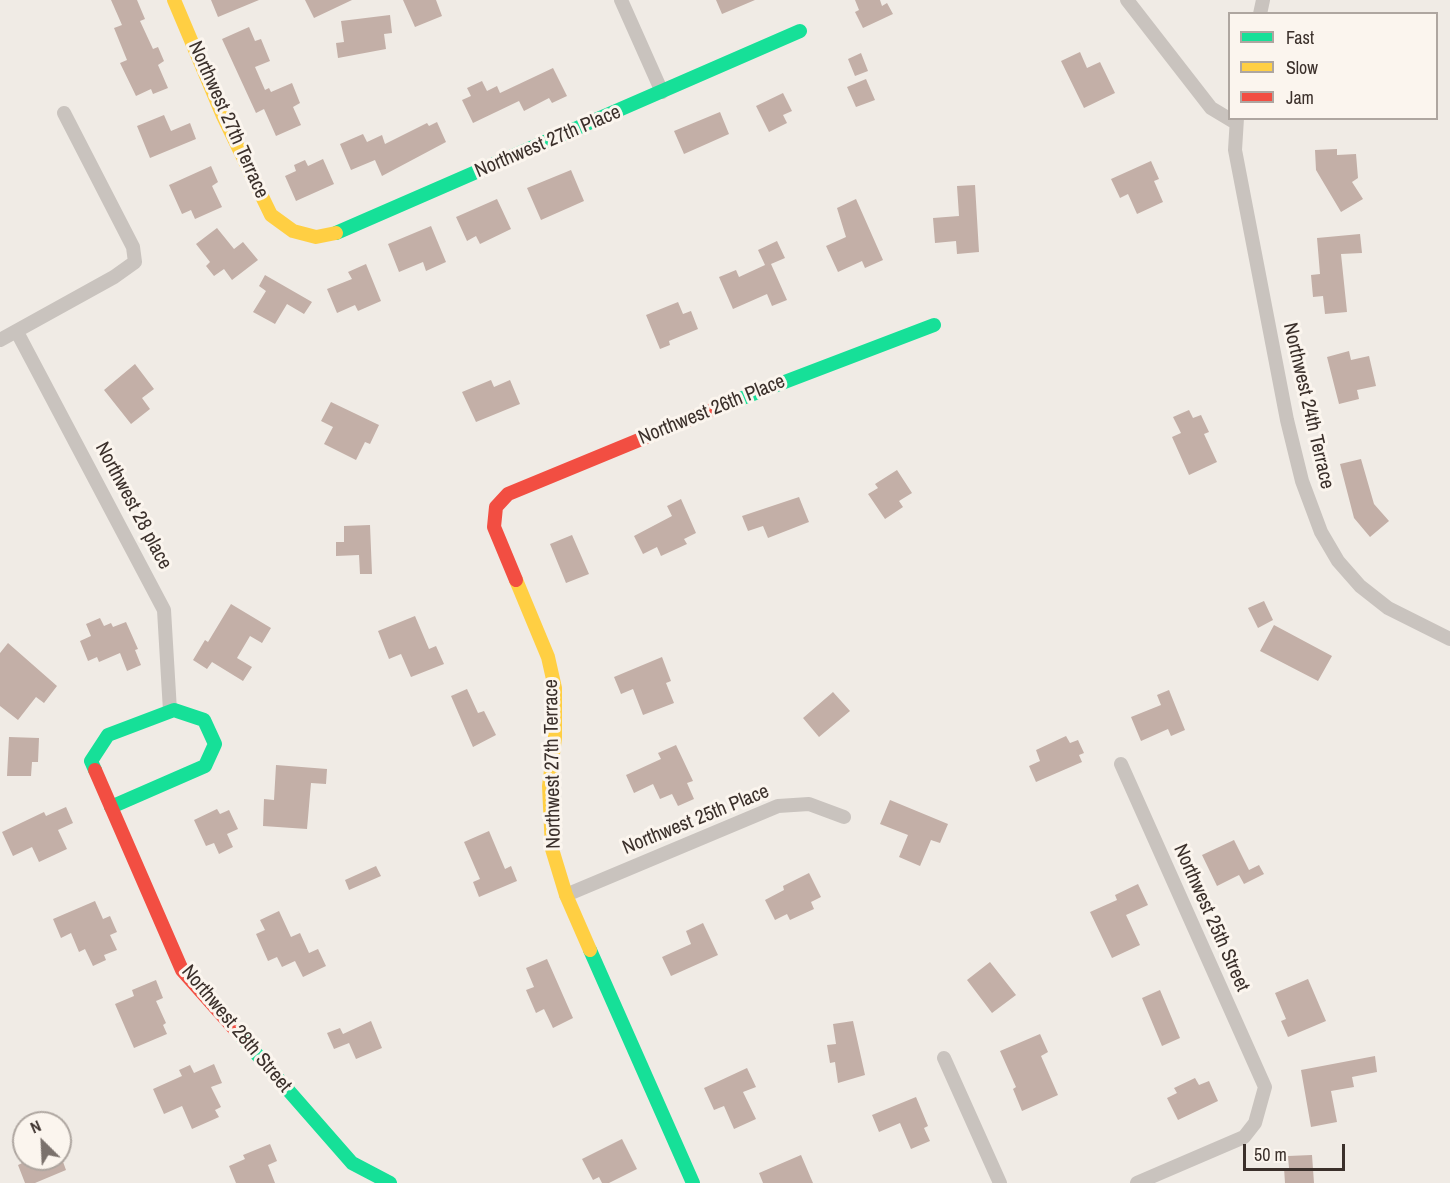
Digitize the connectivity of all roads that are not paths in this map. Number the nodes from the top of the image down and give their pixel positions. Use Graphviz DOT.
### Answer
graph roads {
  1 [pos="174,0"];
  2 [pos="621,0"];
  3 [pos="1127,0"];
  4 [pos="800,31"];
  5 [pos="662,92"];
  6 [pos="64,113"];
  7 [pos="1228,116"];
  8 [pos="1237,121"];
  9 [pos="293,231"];
  10 [pos="934,325"];
  11 [pos="17,332"];
  12 [pos="0,340"];
  13 [pos="496,507"];
  14 [pos="1450,639"];
  15 [pos="170,711"];
  16 [pos="1121,764"];
  17 [pos="111,807"];
  18 [pos="844,817"];
  19 [pos="566,895"];
  20 [pos="944,1058"];
  21 [pos="390,1183"];
  22 [pos="693,1183"];
  23 [pos="1000,1183"];
  24 [pos="1137,1183"];
  1 -- 9 [label="street, Northwest 27th Terrace"];
  2 -- 5 [label="street"];
  3 -- 7 [label="street"];
  4 -- 5 [label="street, Northwest 27th Place"];
  5 -- 9 [label="street, Northwest 27th Place"];
  6 -- 11 [label="street"];
  8 -- 14 [label="street, Northwest 24th Terrace"];
  10 -- 13 [label="street, Northwest 26th Place"];
  11 -- 12 [label="street"];
  11 -- 15 [label="street, Northwest 28 place"];
  13 -- 19 [label="street, Northwest 27th Terrace"];
  15 -- 17 [label="street, Northwest 28th Street"];
  15 -- 17 [label="street"];
  16 -- 24 [label="street, Northwest 25th Street"];
  17 -- 21 [label="street, Northwest 28th Street"];
  18 -- 19 [label="street, Northwest 25th Place"];
  19 -- 22 [label="street, Northwest 27th Terrace"];
  20 -- 23 [label="street"];
}
